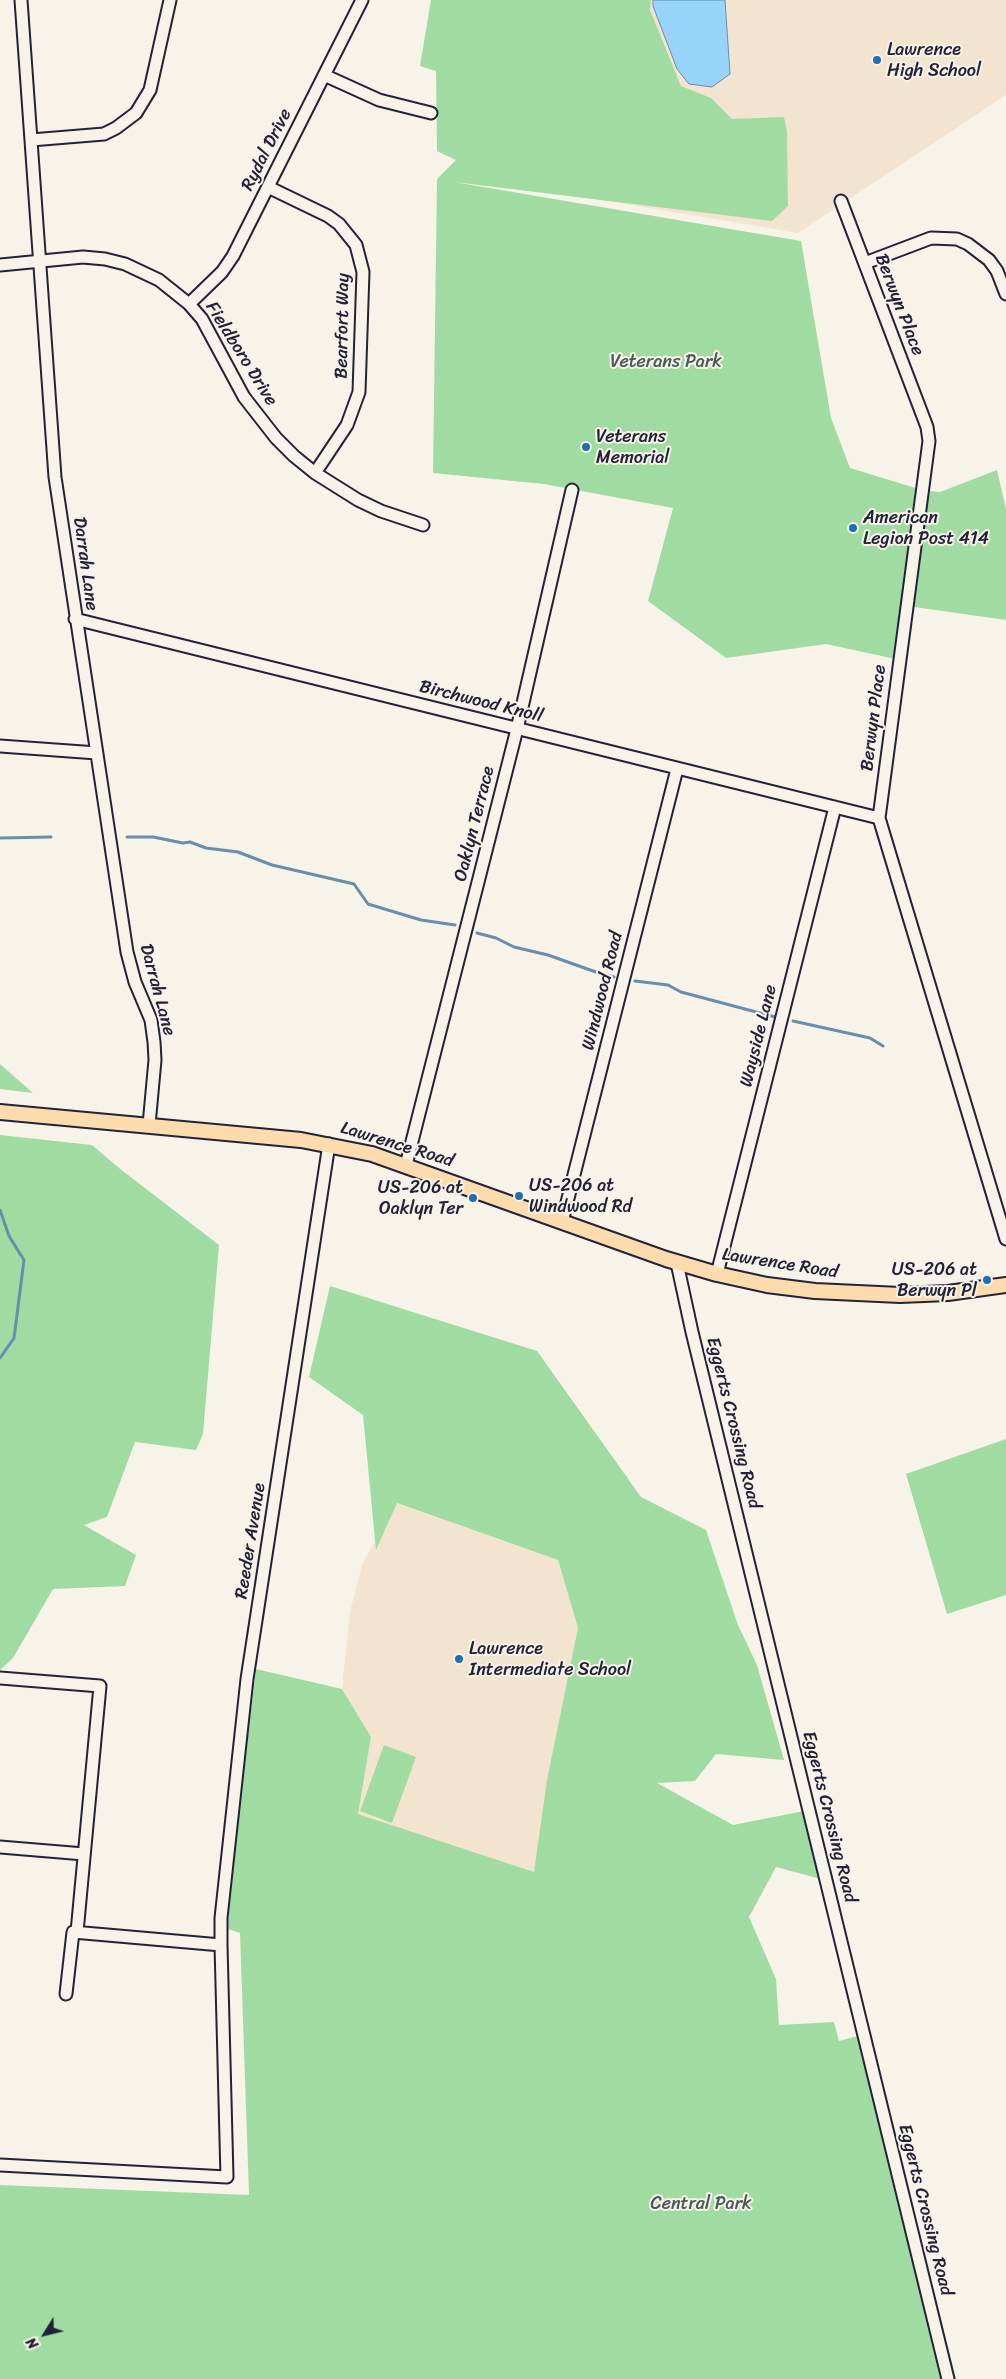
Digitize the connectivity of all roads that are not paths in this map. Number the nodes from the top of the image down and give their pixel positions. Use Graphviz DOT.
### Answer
graph roads {
  1 [pos="21,0"];
  2 [pos="170,0"];
  3 [pos="362,0"];
  4 [pos="324,75"];
  5 [pos="431,113"];
  6 [pos="31,140"];
  7 [pos="268,188"];
  8 [pos="841,201"];
  9 [pos="40,261"];
  10 [pos="865,263"];
  11 [pos="0,264"];
  12 [pos="1006,294"];
  13 [pos="189,304"];
  14 [pos="315,474"];
  15 [pos="572,490"];
  16 [pos="423,525"];
  17 [pos="75,619"];
  18 [pos="517,729"];
  19 [pos="0,746"];
  20 [pos="97,753"];
  21 [pos="677,769"];
  22 [pos="835,807"];
  23 [pos="879,818"];
  24 [pos="0,1112"];
  25 [pos="150,1125"];
  26 [pos="329,1144"];
  27 [pos="406,1165"];
  28 [pos="562,1222"];
  29 [pos="1006,1239"];
  30 [pos="677,1263"];
  31 [pos="717,1274"];
  32 [pos="1006,1285"];
  33 [pos="0,1678"];
  34 [pos="0,1847"];
  35 [pos="84,1854"];
  36 [pos="77,1932"];
  37 [pos="222,1945"];
  38 [pos="66,1994"];
  39 [pos="0,2165"];
  40 [pos="948,2379"];
  1 -- 6 [label="street, Darrah Lane"];
  2 -- 6 [label="street"];
  3 -- 4 [label="street, Rydal Drive"];
  4 -- 5 [label="street"];
  4 -- 7 [label="street, Rydal Drive"];
  6 -- 9 [label="street, Darrah Lane"];
  7 -- 13 [label="street, Rydal Drive"];
  7 -- 14 [label="street, Bearfort Way"];
  8 -- 10 [label="street, Berwyn Place"];
  9 -- 11 [label="street, Fieldboro Drive"];
  9 -- 13 [label="street, Fieldboro Drive"];
  9 -- 17 [label="street, Darrah Lane"];
  10 -- 12 [label="street"];
  10 -- 23 [label="street, Berwyn Place"];
  13 -- 14 [label="street, Fieldboro Drive"];
  14 -- 16 [label="street, Fieldboro Drive"];
  15 -- 18 [label="street, Oaklyn Terrace"];
  17 -- 18 [label="street, Birchwood Knoll"];
  17 -- 20 [label="street, Darrah Lane"];
  18 -- 21 [label="street, Birchwood Knoll"];
  18 -- 27 [label="street, Oaklyn Terrace"];
  19 -- 20 [label="street"];
  20 -- 25 [label="street, Darrah Lane"];
  21 -- 22 [label="street, Birchwood Knoll"];
  21 -- 28 [label="street, Windwood Road"];
  22 -- 23 [label="street, Birchwood Knoll"];
  22 -- 31 [label="street, Wayside Lane"];
  23 -- 29 [label="street, Berwyn Place"];
  24 -- 25 [label="main road, Lawrence Road"];
  25 -- 26 [label="main road, Lawrence Road"];
  26 -- 27 [label="main road, Lawrence Road"];
  26 -- 37 [label="street, Reeder Avenue"];
  27 -- 28 [label="main road, Lawrence Road"];
  28 -- 30 [label="main road, Lawrence Road"];
  30 -- 31 [label="main road, Lawrence Road"];
  30 -- 40 [label="street, Eggerts Crossing Road"];
  31 -- 32 [label="main road, Lawrence Road"];
  33 -- 35 [label="street"];
  34 -- 35 [label="street"];
  35 -- 36 [label="street"];
  36 -- 37 [label="street"];
  36 -- 38 [label="street"];
  37 -- 39 [label="street, Reeder Avenue"];
}
